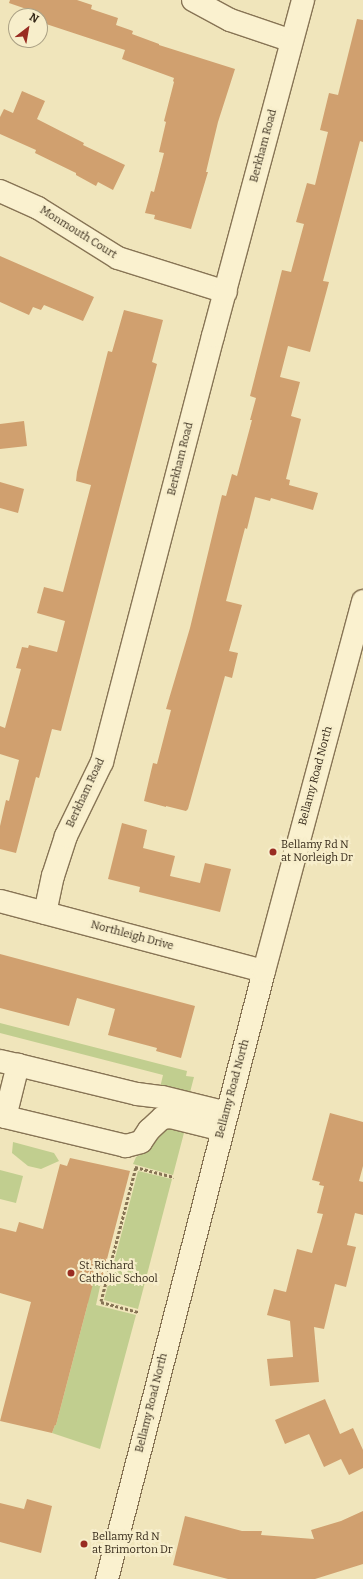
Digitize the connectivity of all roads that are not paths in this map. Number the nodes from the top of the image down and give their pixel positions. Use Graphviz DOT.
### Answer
graph roads {
  1 [pos="193,0"];
  2 [pos="303,0"];
  3 [pos="292,41"];
  4 [pos="0,191"];
  5 [pos="226,292"];
  6 [pos="362,606"];
  7 [pos="0,901"];
  8 [pos="45,913"];
  9 [pos="264,972"];
  10 [pos="9,1063"];
  11 [pos="137,1094"];
  12 [pos="225,1122"];
  13 [pos="156,1124"];
  14 [pos="107,1579"];
  1 -- 3 [label="street"];
  2 -- 3 [label="street, Berkham Road"];
  3 -- 5 [label="street, Berkham Road"];
  4 -- 5 [label="street, Monmouth Court"];
  5 -- 8 [label="street, Berkham Road"];
  6 -- 9 [label="street, Bellamy Road North"];
  7 -- 8 [label="street, Northleigh Drive"];
  8 -- 9 [label="street, Northleigh Drive"];
  9 -- 12 [label="street, Bellamy Road North"];
  10 -- 11 [label="street"];
  10 -- 13 [label="street"];
  11 -- 12 [label="street"];
  11 -- 13 [label="street"];
  12 -- 13 [label="street"];
  12 -- 14 [label="street, Bellamy Road North"];
}
